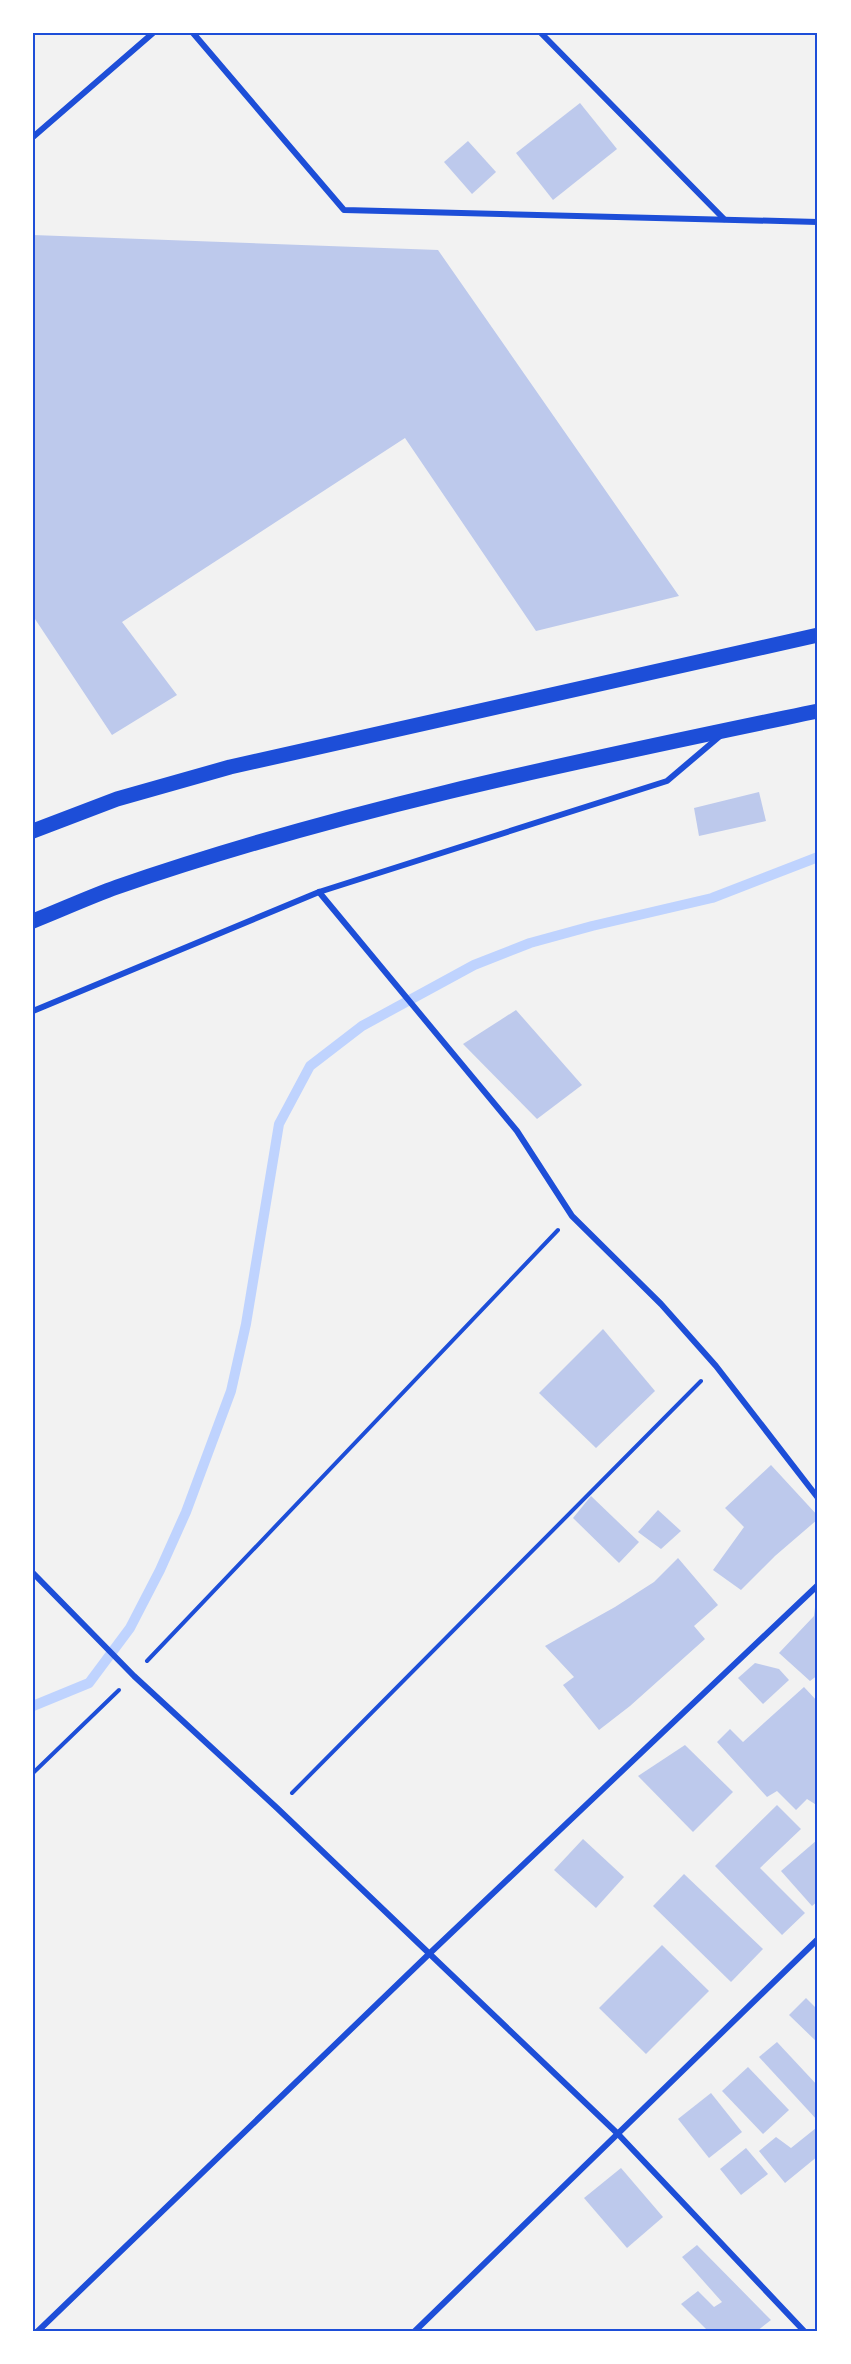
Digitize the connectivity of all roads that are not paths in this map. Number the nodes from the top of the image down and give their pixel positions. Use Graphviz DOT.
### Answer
graph roads {
  1 [pos="153,33"];
  2 [pos="193,33"];
  3 [pos="541,33"];
  4 [pos="33,137"];
  5 [pos="725,220"];
  6 [pos="818,222"];
  7 [pos="818,635"];
  8 [pos="818,711"];
  9 [pos="727,730"];
  10 [pos="33,831"];
  11 [pos="319,892"];
  12 [pos="33,921"];
  13 [pos="33,1011"];
  14 [pos="818,1498"];
  15 [pos="33,1573"];
  16 [pos="818,1585"];
  17 [pos="818,1940"];
  18 [pos="429,1954"];
  19 [pos="618,2134"];
  20 [pos="38,2331"];
  21 [pos="415,2331"];
  22 [pos="804,2331"];
  1 -- 4 [label="street"];
  2 -- 5 [label="street"];
  3 -- 5 [label="street"];
  5 -- 6 [label="street"];
  7 -- 10 [label="main road"];
  8 -- 9 [label="main road"];
  9 -- 11 [label="street"];
  9 -- 12 [label="main road"];
  11 -- 13 [label="street"];
  11 -- 14 [label="street"];
  15 -- 18 [label="street"];
  16 -- 18 [label="street"];
  17 -- 19 [label="street"];
  18 -- 19 [label="street"];
  18 -- 20 [label="street"];
  19 -- 21 [label="street"];
  19 -- 22 [label="street"];
}
